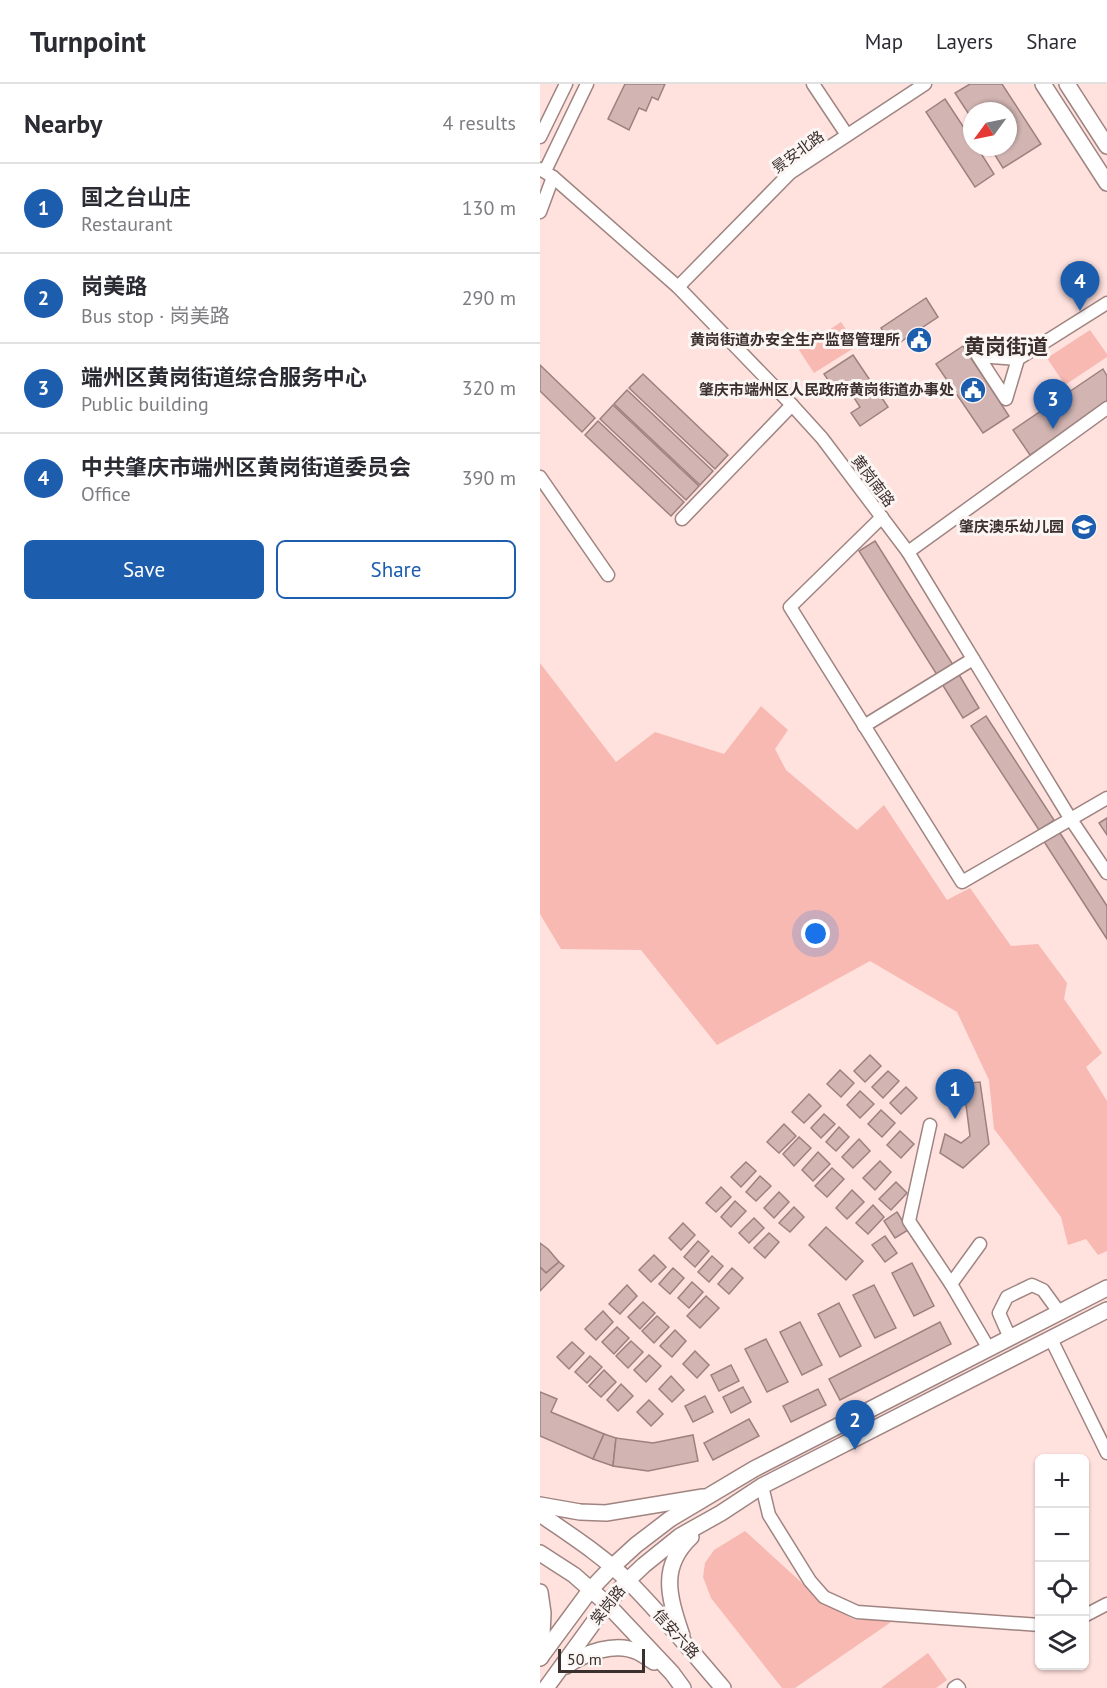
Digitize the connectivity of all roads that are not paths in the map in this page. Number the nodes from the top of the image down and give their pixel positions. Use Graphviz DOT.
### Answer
graph roads {
  1 [pos="566,84"];
  2 [pos="587,84"];
  3 [pos="813,84"];
  4 [pos="925,84"];
  5 [pos="1044,84"];
  6 [pos="1067,84"];
  7 [pos="847,135"];
  8 [pos="540,137"];
  9 [pos="1107,146"];
  10 [pos="546,172"];
  11 [pos="1107,183"];
  12 [pos="540,212"];
  13 [pos="678,287"];
  14 [pos="1107,303"];
  15 [pos="1018,359"];
  16 [pos="792,405"];
  17 [pos="1107,408"];
  18 [pos="540,477"];
  19 [pos="882,517"];
  20 [pos="682,519"];
  21 [pos="908,552"];
  22 [pos="608,575"];
  23 [pos="973,659"];
  24 [pos="864,726"];
  25 [pos="1107,798"];
  26 [pos="1070,818"];
  27 [pos="1107,873"];
  28 [pos="930,1125"];
  29 [pos="980,1244"];
  30 [pos="951,1284"];
  31 [pos="1107,1288"];
  32 [pos="1107,1310"];
  33 [pos="1059,1312"];
  34 [pos="1010,1338"];
  35 [pos="1051,1339"];
  36 [pos="989,1349"];
  37 [pos="1107,1453"];
  38 [pos="762,1486"];
  39 [pos="712,1496"];
  40 [pos="540,1505"];
  41 [pos="721,1513"];
  42 [pos="540,1514"];
  43 [pos="670,1519"];
  44 [pos="680,1536"];
  45 [pos="540,1553"];
  46 [pos="612,1567"];
  47 [pos="627,1581"];
  48 [pos="591,1589"];
  49 [pos="540,1592"];
  50 [pos="607,1604"];
  51 [pos="1107,1604"];
  52 [pos="1089,1613"];
  53 [pos="1035,1625"];
  54 [pos="684,1642"];
  55 [pos="540,1657"];
  56 [pos="558,1672"];
  57 [pos="672,1673"];
  58 [pos="546,1688"];
  59 [pos="683,1688"];
  60 [pos="723,1688"];
  1 -- 8 [label="street"];
  2 -- 10 [label="street"];
  3 -- 7 [label="street"];
  4 -- 7 [label="street, 景安北路"];
  5 -- 11 [label="main road"];
  6 -- 9 [label="main road"];
  7 -- 13 [label="street, 景安北路"];
  10 -- 12 [label="street"];
  10 -- 13 [label="street, 黄岗南路"];
  13 -- 16 [label="street, 黄岗南路"];
  14 -- 15 [label="street"];
  16 -- 19 [label="street, 黄岗南路"];
  16 -- 20 [label="street"];
  17 -- 21 [label="street"];
  18 -- 22 [label="street"];
  19 -- 21 [label="street, 黄岗南路"];
  19 -- 24 [label="street"];
  21 -- 23 [label="street, 黄岗南路"];
  23 -- 24 [label="street"];
  23 -- 26 [label="street, 黄岗南路"];
  24 -- 26 [label="street"];
  25 -- 26 [label="street"];
  26 -- 27 [label="street, 黄岗南路"];
  28 -- 30 [label="street"];
  29 -- 30 [label="street"];
  30 -- 36 [label="street"];
  31 -- 33 [label="main road, 棠岗路"];
  32 -- 35 [label="main road"];
  33 -- 34 [label="main road, 棠岗路"];
  33 -- 34 [label="street"];
  34 -- 36 [label="main road, 棠岗路"];
  35 -- 37 [label="street"];
  35 -- 38 [label="main road"];
  36 -- 39 [label="main road, 棠岗路"];
  38 -- 41 [label="main road"];
  38 -- 53 [label="street"];
  39 -- 40 [label="main road"];
  39 -- 43 [label="main road, 棠岗路"];
  41 -- 44 [label="main road, 棠岗路"];
  41 -- 54 [label="main road"];
  42 -- 46 [label="main road, 信安六路"];
  43 -- 44 [label="main road"];
  43 -- 46 [label="main road, 棠岗路"];
  44 -- 47 [label="main road, 棠岗路"];
  45 -- 48 [label="main road, 信安六路"];
  46 -- 47 [label="main road, 信安六路"];
  46 -- 48 [label="main road, 棠岗路"];
  47 -- 50 [label="main road, 棠岗路"];
  47 -- 54 [label="main road, 信安六路"];
  48 -- 50 [label="main road, 信安六路"];
  48 -- 55 [label="main road, 棠岗路"];
  49 -- 55 [label="main road"];
  50 -- 56 [label="main road, 棠岗路"];
  50 -- 57 [label="main road, 信安六路"];
  51 -- 52 [label="street"];
  54 -- 60 [label="main road, 信安六路"];
  56 -- 57 [label="main road"];
  56 -- 58 [label="main road, 棠岗路"];
  57 -- 59 [label="main road, 信安六路"];
}
